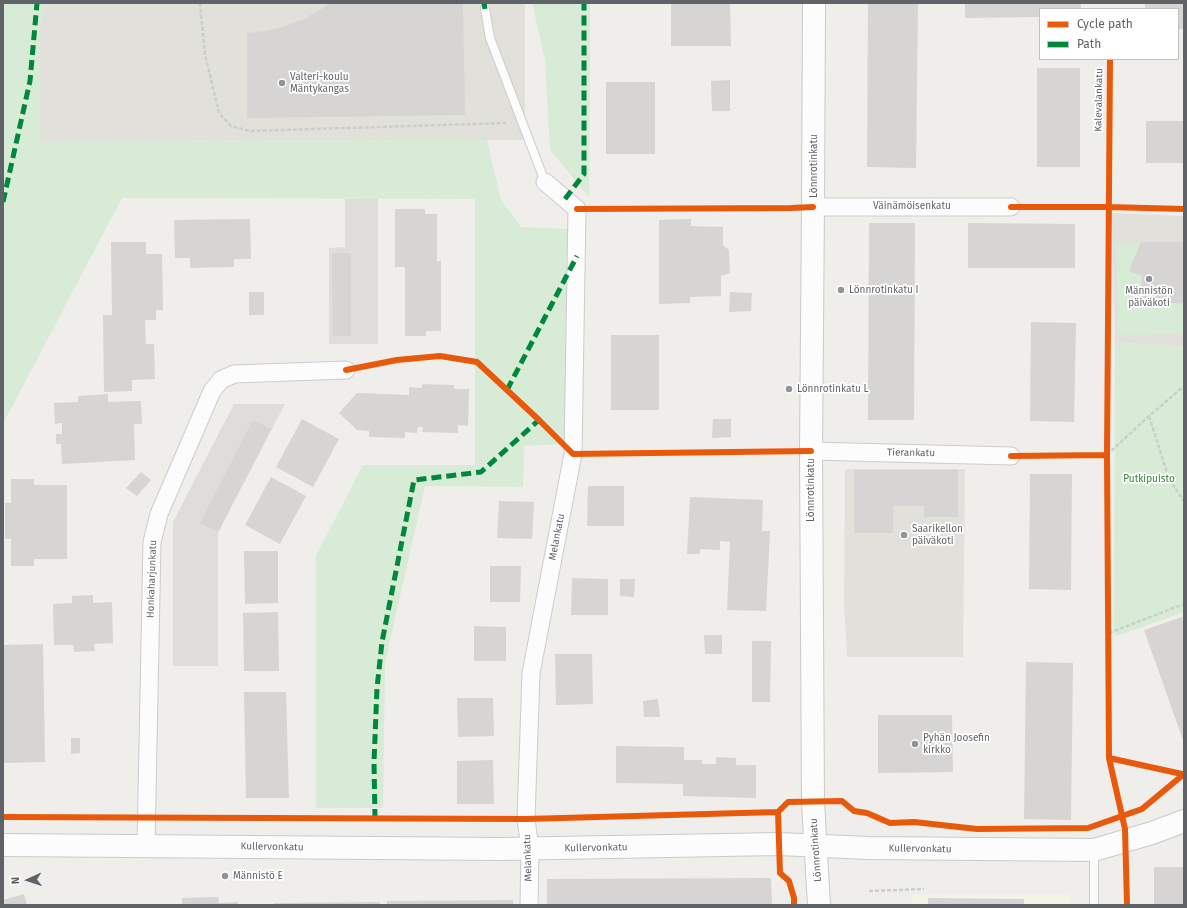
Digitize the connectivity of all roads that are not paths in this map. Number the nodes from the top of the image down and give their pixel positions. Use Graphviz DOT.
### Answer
graph roads {
  1 [pos="814,3"];
  2 [pos="485,9"];
  3 [pos="546,182"];
  4 [pos="814,207"];
  5 [pos="1011,207"];
  6 [pos="346,370"];
  7 [pos="811,451"];
  8 [pos="1011,456"];
  9 [pos="1184,820"];
  10 [pos="3,845"];
  11 [pos="815,845"];
  12 [pos="146,846"];
  13 [pos="1100,848"];
  14 [pos="530,849"];
  15 [pos="529,905"];
  16 [pos="819,905"];
  17 [pos="1094,905"];
  1 -- 4 [label="main road, Lönnrotinkatu"];
  2 -- 3 [label="lane"];
  3 -- 14 [label="street, Melankatu"];
  4 -- 5 [label="street, Väinämöisenkatu"];
  4 -- 7 [label="main road, Lönnrotinkatu"];
  6 -- 12 [label="street, Honkaharjunkatu"];
  7 -- 8 [label="street, Tierankatu"];
  7 -- 11 [label="main road, Lönnrotinkatu"];
  9 -- 13 [label="main road, Kullervonkatu"];
  10 -- 12 [label="main road, Kullervonkatu"];
  11 -- 13 [label="main road, Kullervonkatu"];
  11 -- 14 [label="main road, Kullervonkatu"];
  11 -- 16 [label="main road, Lönnrotinkatu"];
  12 -- 14 [label="main road, Kullervonkatu"];
  13 -- 17 [label="lane"];
  14 -- 15 [label="street, Melankatu"];
}
